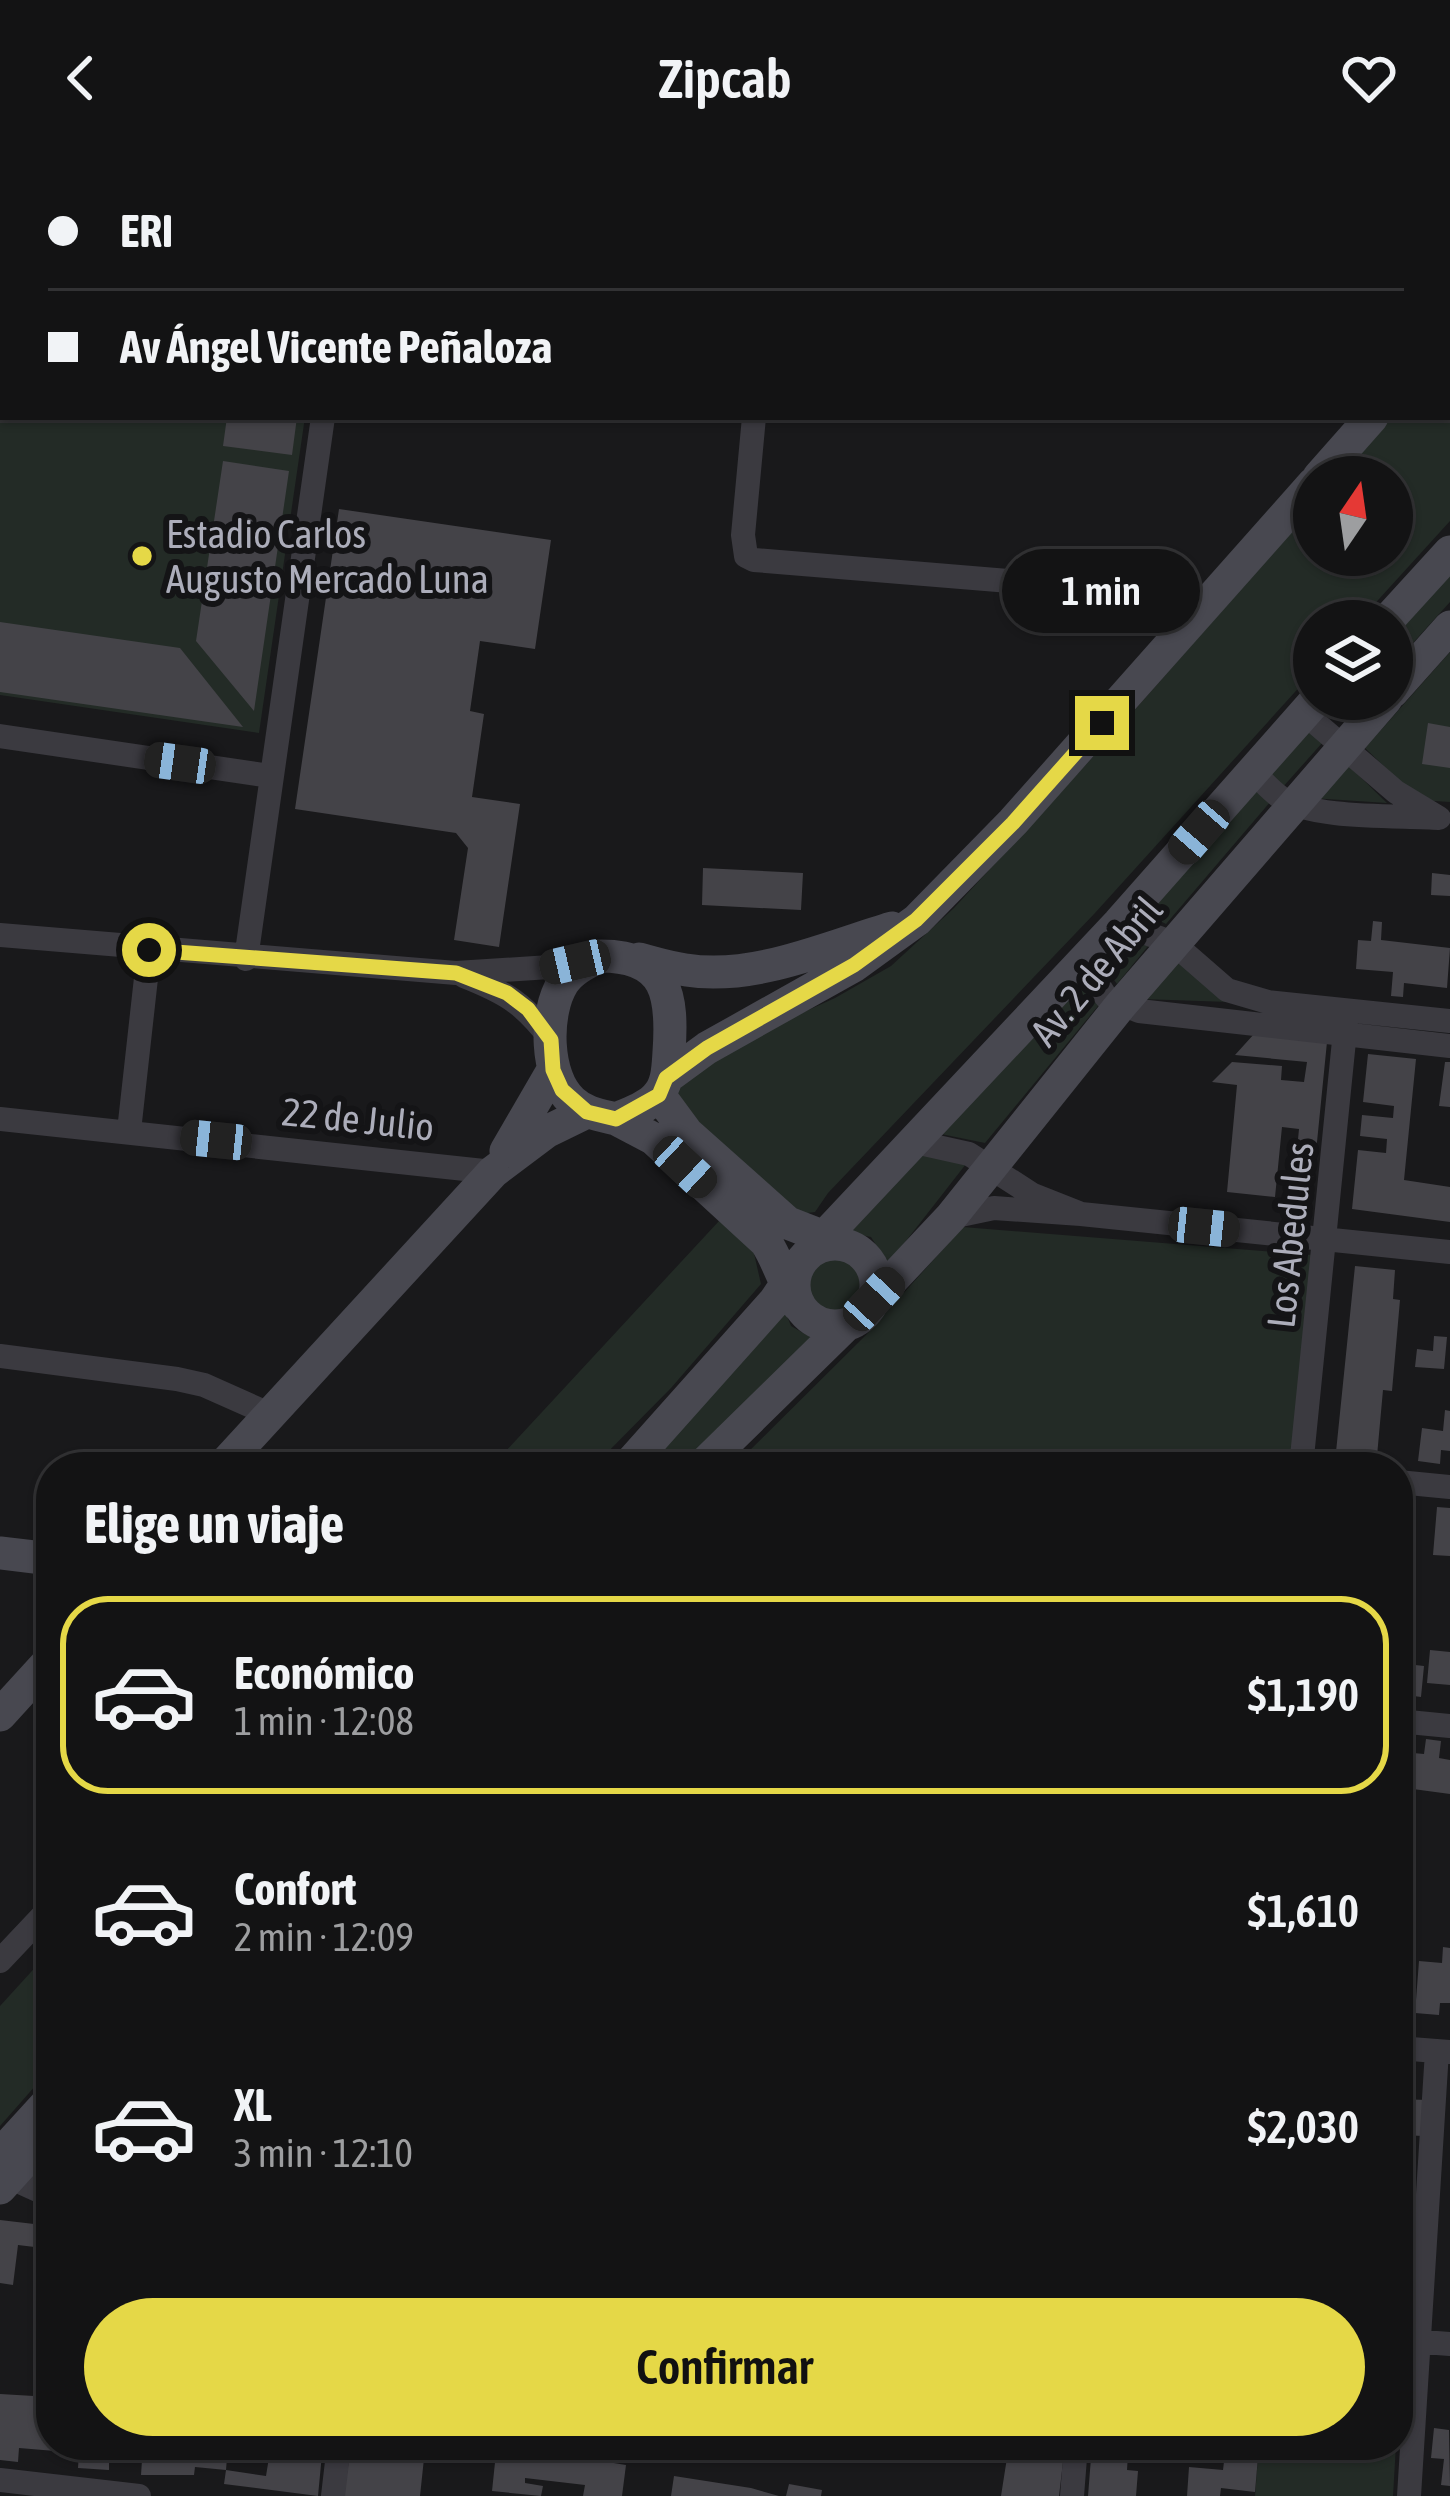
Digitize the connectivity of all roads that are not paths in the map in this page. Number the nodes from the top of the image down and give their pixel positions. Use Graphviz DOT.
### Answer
graph roads {
  1 [pos="323,420"];
  2 [pos="754,420"];
  3 [pos="1369,420"];
  4 [pos="1338,456"];
  5 [pos="1293,507"];
  6 [pos="1450,552"];
  7 [pos="1407,600"];
  8 [pos="1190,623"];
  9 [pos="1450,627"];
  10 [pos="1413,669"];
  11 [pos="1298,720"];
  12 [pos="1321,720"];
  13 [pos="1367,720"];
  14 [pos="0,736"];
  15 [pos="1343,747"];
  16 [pos="1252,771"];
  17 [pos="270,776"];
  18 [pos="1294,804"];
  19 [pos="1445,818"];
  20 [pos="916,920"];
  21 [pos="1120,923"];
  22 [pos="0,935"];
  23 [pos="1173,943"];
  24 [pos="149,950"];
  25 [pos="614,956"];
  26 [pos="246,958"];
  27 [pos="1083,961"];
  28 [pos="456,973"];
  29 [pos="1120,1006"];
  30 [pos="1450,1021"];
  31 [pos="1346,1023"];
  32 [pos="1450,1046"];
  33 [pos="552,1055"];
  34 [pos="663,1086"];
  35 [pos="601,1115"];
  36 [pos="0,1119"];
  37 [pos="129,1131"];
  38 [pos="915,1142"];
  39 [pos="990,1167"];
  40 [pos="493,1172"];
  41 [pos="1082,1214"];
  42 [pos="951,1217"];
  43 [pos="1327,1240"];
  44 [pos="1450,1252"];
  45 [pos="810,1265"];
  46 [pos="874,1299"];
  47 [pos="847,1325"];
  48 [pos="0,1356"];
  49 [pos="268,1414"];
  50 [pos="235,1452"];
  51 [pos="641,1452"];
  52 [pos="716,1452"];
  53 [pos="1303,1452"];
  54 [pos="1413,1483"];
  55 [pos="1450,1487"];
  56 [pos="0,1553"];
  57 [pos="36,1557"];
  58 [pos="36,1675"];
  59 [pos="0,1714"];
  60 [pos="1413,1722"];
  61 [pos="1450,1726"];
  62 [pos="36,1923"];
  63 [pos="0,1961"];
  64 [pos="1413,2049"];
  65 [pos="1443,2051"];
  66 [pos="36,2122"];
  67 [pos="36,2145"];
  68 [pos="3,2173"];
  69 [pos="36,2189"];
  70 [pos="1413,2299"];
  71 [pos="1413,2340"];
  72 [pos="1450,2344"];
  73 [pos="337,2460"];
  74 [pos="1075,2460"];
  75 [pos="1409,2460"];
  76 [pos="0,2480"];
  77 [pos="139,2496"];
  78 [pos="333,2496"];
  79 [pos="1072,2496"];
  80 [pos="1409,2496"];
  1 -- 17 [label="street"];
  2 -- 8 [label="street"];
  3 -- 4 [label="street"];
  5 -- 8 [label="street"];
  6 -- 7 [label="street"];
  8 -- 20 [label="street"];
  9 -- 10 [label="street, Av. 2 de Abril"];
  11 -- 16 [label="street, Av. 2 de Abril"];
  12 -- 15 [label="street"];
  13 -- 15 [label="street, Av. 2 de Abril"];
  14 -- 17 [label="street"];
  15 -- 18 [label="street, Av. 2 de Abril"];
  15 -- 19 [label="street"];
  16 -- 18 [label="street"];
  16 -- 21 [label="street, Av. 2 de Abril"];
  17 -- 26 [label="street"];
  18 -- 19 [label="street"];
  18 -- 23 [label="street, Av. 2 de Abril"];
  20 -- 25 [label="street"];
  20 -- 34 [label="street"];
  21 -- 23 [label="street"];
  21 -- 27 [label="street, Av. 2 de Abril"];
  22 -- 24 [label="street"];
  23 -- 29 [label="street, Av. 2 de Abril"];
  23 -- 31 [label="street"];
  24 -- 26 [label="street"];
  24 -- 37 [label="street"];
  25 -- 28 [label="street"];
  25 -- 33 [label="street"];
  25 -- 34 [label="street"];
  26 -- 28 [label="street"];
  27 -- 29 [label="street"];
  27 -- 38 [label="street, Av. 2 de Abril"];
  28 -- 33 [label="street"];
  29 -- 31 [label="street"];
  29 -- 39 [label="street, Av. 2 de Abril"];
  30 -- 31 [label="street"];
  31 -- 32 [label="street"];
  31 -- 43 [label="street, Los Abedules"];
  33 -- 35 [label="street"];
  33 -- 40 [label="street"];
  34 -- 35 [label="street"];
  34 -- 45 [label="street"];
  35 -- 40 [label="street"];
  35 -- 45 [label="street"];
  36 -- 37 [label="street, 22 de Julio"];
  37 -- 40 [label="street, 22 de Julio"];
  38 -- 39 [label="street"];
  38 -- 45 [label="street, Av. 2 de Abril"];
  39 -- 41 [label="street"];
  39 -- 42 [label="street, Av. 2 de Abril"];
  40 -- 49 [label="street"];
  41 -- 42 [label="street"];
  41 -- 43 [label="street"];
  42 -- 46 [label="street, Av. 2 de Abril"];
  43 -- 44 [label="street"];
  43 -- 53 [label="street, Los Abedules"];
  45 -- 46 [label="street"];
  45 -- 47 [label="street"];
  45 -- 51 [label="street, Av. 2 de Abril"];
  46 -- 47 [label="street"];
  47 -- 52 [label="street"];
  48 -- 49 [label="street"];
  49 -- 50 [label="street"];
  54 -- 55 [label="street"];
  56 -- 57 [label="street"];
  58 -- 59 [label="street"];
  60 -- 61 [label="street"];
  62 -- 63 [label="street"];
  64 -- 65 [label="street"];
  65 -- 70 [label="street"];
  66 -- 68 [label="street"];
  67 -- 68 [label="street"];
  68 -- 69 [label="street"];
  71 -- 72 [label="street"];
  73 -- 78 [label="street"];
  74 -- 79 [label="street"];
  75 -- 80 [label="street"];
  76 -- 77 [label="street"];
}
